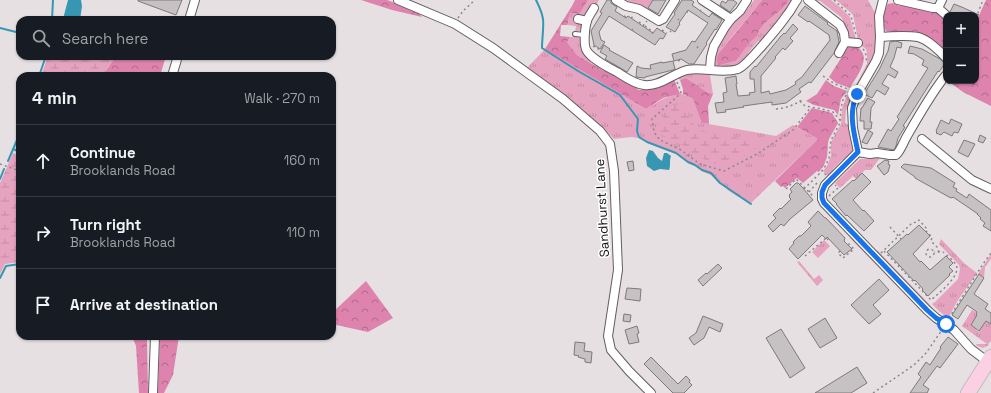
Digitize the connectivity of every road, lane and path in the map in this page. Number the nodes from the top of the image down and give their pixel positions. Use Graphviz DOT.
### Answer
graph roads {
  1 [pos="195,0"];
  2 [pos="398,0"];
  3 [pos="475,0"];
  4 [pos="616,0"];
  5 [pos="675,0"];
  6 [pos="702,0"];
  7 [pos="747,0"];
  8 [pos="797,0"];
  9 [pos="808,0"];
  10 [pos="834,0"];
  11 [pos="882,0"];
  12 [pos="898,0"];
  13 [pos="942,0"];
  14 [pos="983,0"];
  15 [pos="594,8"];
  16 [pos="938,8"];
  17 [pos="943,12"];
  18 [pos="978,12"];
  19 [pos="190,16"];
  20 [pos="624,16"];
  21 [pos="578,19"];
  22 [pos="626,19"];
  23 [pos="731,19"];
  24 [pos="587,21"];
  25 [pos="638,22"];
  26 [pos="454,24"];
  27 [pos="662,30"];
  28 [pos="667,33"];
  29 [pos="575,34"];
  30 [pos="585,35"];
  31 [pos="651,35"];
  32 [pos="880,36"];
  33 [pos="844,42"];
  34 [pos="858,43"];
  35 [pos="592,44"];
  36 [pos="699,45"];
  37 [pos="602,48"];
  38 [pos="697,48"];
  39 [pos="839,53"];
  40 [pos="943,55"];
  41 [pos="681,59"];
  42 [pos="177,60"];
  43 [pos="678,61"];
  44 [pos="865,65"];
  45 [pos="710,69"];
  46 [pos="173,72"];
  47 [pos="674,75"];
  48 [pos="823,76"];
  49 [pos="943,79"];
  50 [pos="853,86"];
  51 [pos="850,90"];
  52 [pos="803,99"];
  53 [pos="800,101"];
  54 [pos="811,107"];
  55 [pos="776,109"];
  56 [pos="840,120"];
  57 [pos="922,139"];
  58 [pos="858,152"];
  59 [pos="0,164"];
  60 [pos="16,170"];
  61 [pos="822,171"];
  62 [pos="830,180"];
  63 [pos="805,188"];
  64 [pos="786,189"];
  65 [pos="991,189"];
  66 [pos="816,199"];
  67 [pos="890,227"];
  68 [pos="898,236"];
  69 [pos="827,238"];
  70 [pos="902,239"];
  71 [pos="848,243"];
  72 [pos="838,251"];
  73 [pos="884,251"];
  74 [pos="934,252"];
  75 [pos="939,252"];
  76 [pos="882,253"];
  77 [pos="805,256"];
  78 [pos="155,340"];
  79 [pos="989,360"];
  80 [pos="153,393"];
  81 [pos="651,393"];
  82 [pos="968,393"];
  1 -- 19 [label="street"];
  2 -- 26 [label="street, Sandhurst Lane"];
  3 -- 26 [label="path"];
  4 -- 5 [label="street"];
  6 -- 23 [label="street"];
  7 -- 23 [label="street"];
  8 -- 45 [label="street"];
  9 -- 33 [label="street"];
  10 -- 34 [label="path"];
  11 -- 32 [label="street"];
  12 -- 16 [label="street"];
  13 -- 16 [label="street"];
  14 -- 18 [label="path"];
  15 -- 24 [label="street"];
  16 -- 17 [label="street"];
  20 -- 22 [label="path"];
  21 -- 24 [label="street"];
  23 -- 45 [label="street"];
  24 -- 30 [label="street"];
  25 -- 31 [label="path"];
  26 -- 81 [label="street, Sandhurst Lane"];
  27 -- 28 [label="path"];
  29 -- 30 [label="lane"];
  30 -- 47 [label="street"];
  32 -- 40 [label="street"];
  32 -- 58 [label="street"];
  33 -- 34 [label="street"];
  33 -- 39 [label="street"];
  34 -- 44 [label="path"];
  35 -- 37 [label="path"];
  36 -- 38 [label="path"];
  41 -- 43 [label="path"];
  42 -- 46 [label="street"];
  45 -- 47 [label="street"];
  47 -- 54 [label="path"];
  48 -- 51 [label="path"];
  49 -- 58 [label="street"];
  50 -- 51 [label="path"];
  51 -- 56 [label="path"];
  52 -- 53 [label="path"];
  53 -- 54 [label="path"];
  53 -- 55 [label="path"];
  54 -- 56 [label="path"];
  56 -- 61 [label="path"];
  57 -- 65 [label="street"];
  58 -- 62 [label="street"];
  59 -- 60 [label="path"];
  61 -- 62 [label="path"];
  61 -- 63 [label="path"];
  62 -- 79 [label="street"];
  63 -- 64 [label="path"];
  63 -- 66 [label="path"];
  67 -- 68 [label="path"];
  68 -- 70 [label="path"];
  68 -- 73 [label="path"];
  68 -- 75 [label="path"];
  69 -- 77 [label="path"];
  71 -- 72 [label="path"];
  73 -- 75 [label="path"];
  73 -- 76 [label="path"];
  74 -- 74 [label="path"];
  74 -- 75 [label="path"];
  78 -- 80 [label="street"];
  79 -- 82 [label="highway"];
}
